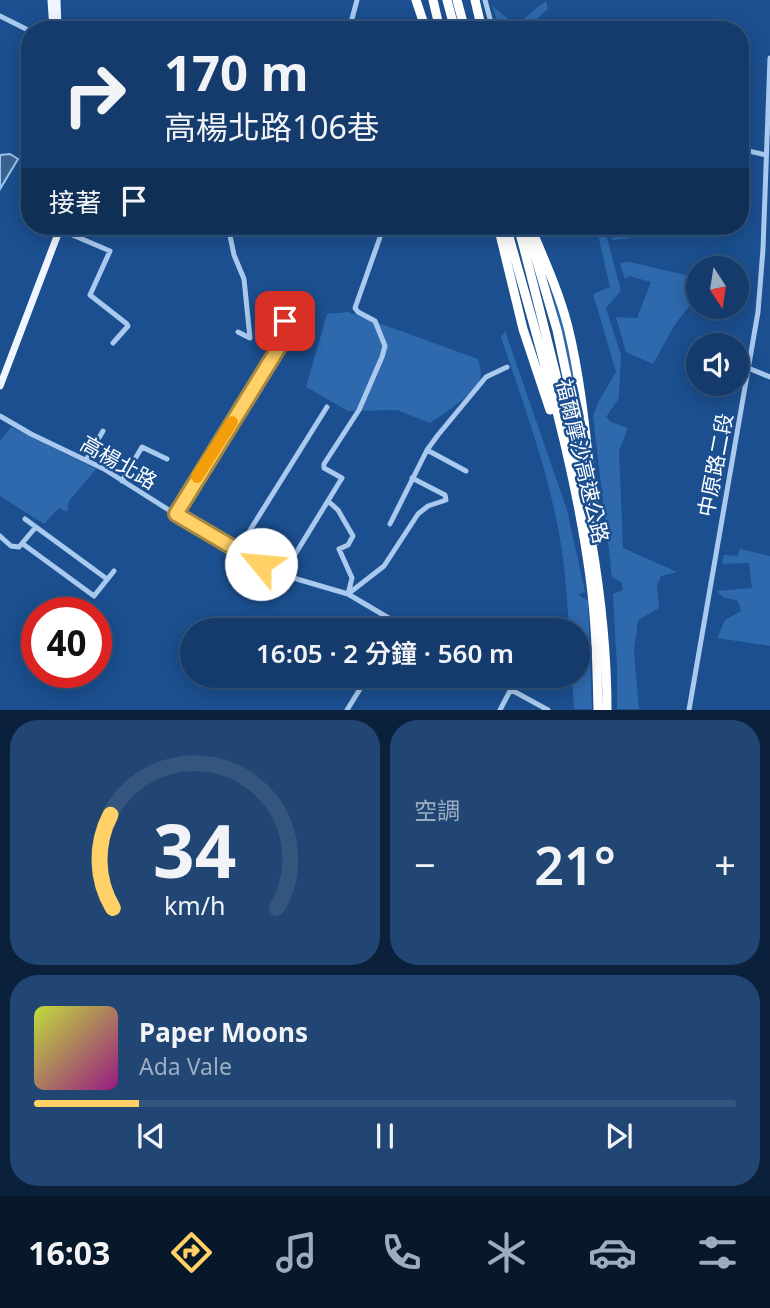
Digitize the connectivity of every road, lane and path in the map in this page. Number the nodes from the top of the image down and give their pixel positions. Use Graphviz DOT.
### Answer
graph roads {
  1 [pos="357,0"];
  2 [pos="433,0"];
  3 [pos="447,0"];
  4 [pos="457,0"];
  5 [pos="475,0"];
  6 [pos="485,0"];
  7 [pos="416,2"];
  8 [pos="54,3"];
  9 [pos="0,16"];
  10 [pos="55,21"];
  11 [pos="352,21"];
  12 [pos="423,21"];
  13 [pos="437,21"];
  14 [pos="453,21"];
  15 [pos="463,21"];
  16 [pos="480,21"];
  17 [pos="491,21"];
  18 [pos="21,26"];
  19 [pos="770,58"];
  20 [pos="749,151"];
  21 [pos="766,155"];
  22 [pos="57,235"];
  23 [pos="58,235"];
  24 [pos="74,235"];
  25 [pos="230,235"];
  26 [pos="381,235"];
  27 [pos="495,235"];
  28 [pos="500,235"];
  29 [pos="508,235"];
  30 [pos="520,235"];
  31 [pos="531,235"];
  32 [pos="533,235"];
  33 [pos="291,296"];
  34 [pos="515,296"];
  35 [pos="238,332"];
  36 [pos="113,343"];
  37 [pos="749,362"];
  38 [pos="507,367"];
  39 [pos="749,368"];
  40 [pos="0,372"];
  41 [pos="770,377"];
  42 [pos="0,386"];
  43 [pos="743,396"];
  44 [pos="327,407"];
  45 [pos="0,416"];
  46 [pos="103,431"];
  47 [pos="427,450"];
  48 [pos="167,459"];
  49 [pos="86,460"];
  50 [pos="568,461"];
  51 [pos="466,471"];
  52 [pos="412,478"];
  53 [pos="122,481"];
  54 [pos="590,483"];
  55 [pos="328,500"];
  56 [pos="176,514"];
  57 [pos="25,519"];
  58 [pos="390,524"];
  59 [pos="35,528"];
  60 [pos="0,536"];
  61 [pos="21,545"];
  62 [pos="237,551"];
  63 [pos="114,571"];
  64 [pos="283,574"];
  65 [pos="107,579"];
  66 [pos="348,594"];
  67 [pos="384,618"];
  68 [pos="605,640"];
  69 [pos="361,688"];
  70 [pos="508,688"];
  71 [pos="512,690"];
  72 [pos="346,709"];
  73 [pos="500,709"];
  74 [pos="548,709"];
  75 [pos="598,709"];
  76 [pos="607,709"];
  77 [pos="689,709"];
  1 -- 11 [label="street"];
  2 -- 13 [label="highway"];
  3 -- 14 [label="highway"];
  4 -- 15 [label="highway"];
  5 -- 16 [label="highway"];
  6 -- 17 [label="street"];
  7 -- 12 [label="highway"];
  8 -- 10 [label="main road"];
  9 -- 18 [label="street"];
  19 -- 21 [label="street, 中原路二段"];
  20 -- 21 [label="street"];
  21 -- 37 [label="street, 中原路二段"];
  22 -- 40 [label="main road"];
  23 -- 42 [label="main road"];
  24 -- 36 [label="street"];
  25 -- 35 [label="street"];
  26 -- 55 [label="street"];
  27 -- 34 [label="highway"];
  28 -- 34 [label="highway"];
  29 -- 50 [label="highway, 福爾摩沙高速公路"];
  30 -- 68 [label="highway, 福爾摩沙高速公路"];
  31 -- 54 [label="highway"];
  32 -- 54 [label="highway"];
  33 -- 56 [label="street"];
  34 -- 50 [label="highway"];
  38 -- 47 [label="street"];
  39 -- 41 [label="street"];
  43 -- 77 [label="street, 中原路二段"];
  44 -- 62 [label="street"];
  45 -- 49 [label="street, 高楊北路"];
  46 -- 49 [label="street"];
  47 -- 51 [label="street"];
  47 -- 52 [label="street"];
  48 -- 53 [label="street"];
  49 -- 53 [label="street, 高楊北路"];
  50 -- 75 [label="highway, 福爾摩沙高速公路"];
  52 -- 58 [label="street"];
  52 -- 66 [label="street"];
  53 -- 56 [label="street, 高楊北路"];
  54 -- 68 [label="highway"];
  55 -- 64 [label="street"];
  55 -- 66 [label="street"];
  56 -- 62 [label="street, 高楊北路"];
  57 -- 59 [label="street"];
  59 -- 61 [label="street"];
  59 -- 65 [label="street"];
  60 -- 61 [label="street"];
  61 -- 65 [label="street"];
  62 -- 64 [label="street, 高楊北路"];
  63 -- 65 [label="street"];
  64 -- 66 [label="street, 高楊北路"];
  66 -- 67 [label="street, 高楊北路"];
  68 -- 76 [label="highway, 福爾摩沙高速公路"];
  69 -- 72 [label="street"];
  70 -- 71 [label="street"];
  71 -- 73 [label="street"];
  71 -- 74 [label="street"];
}
